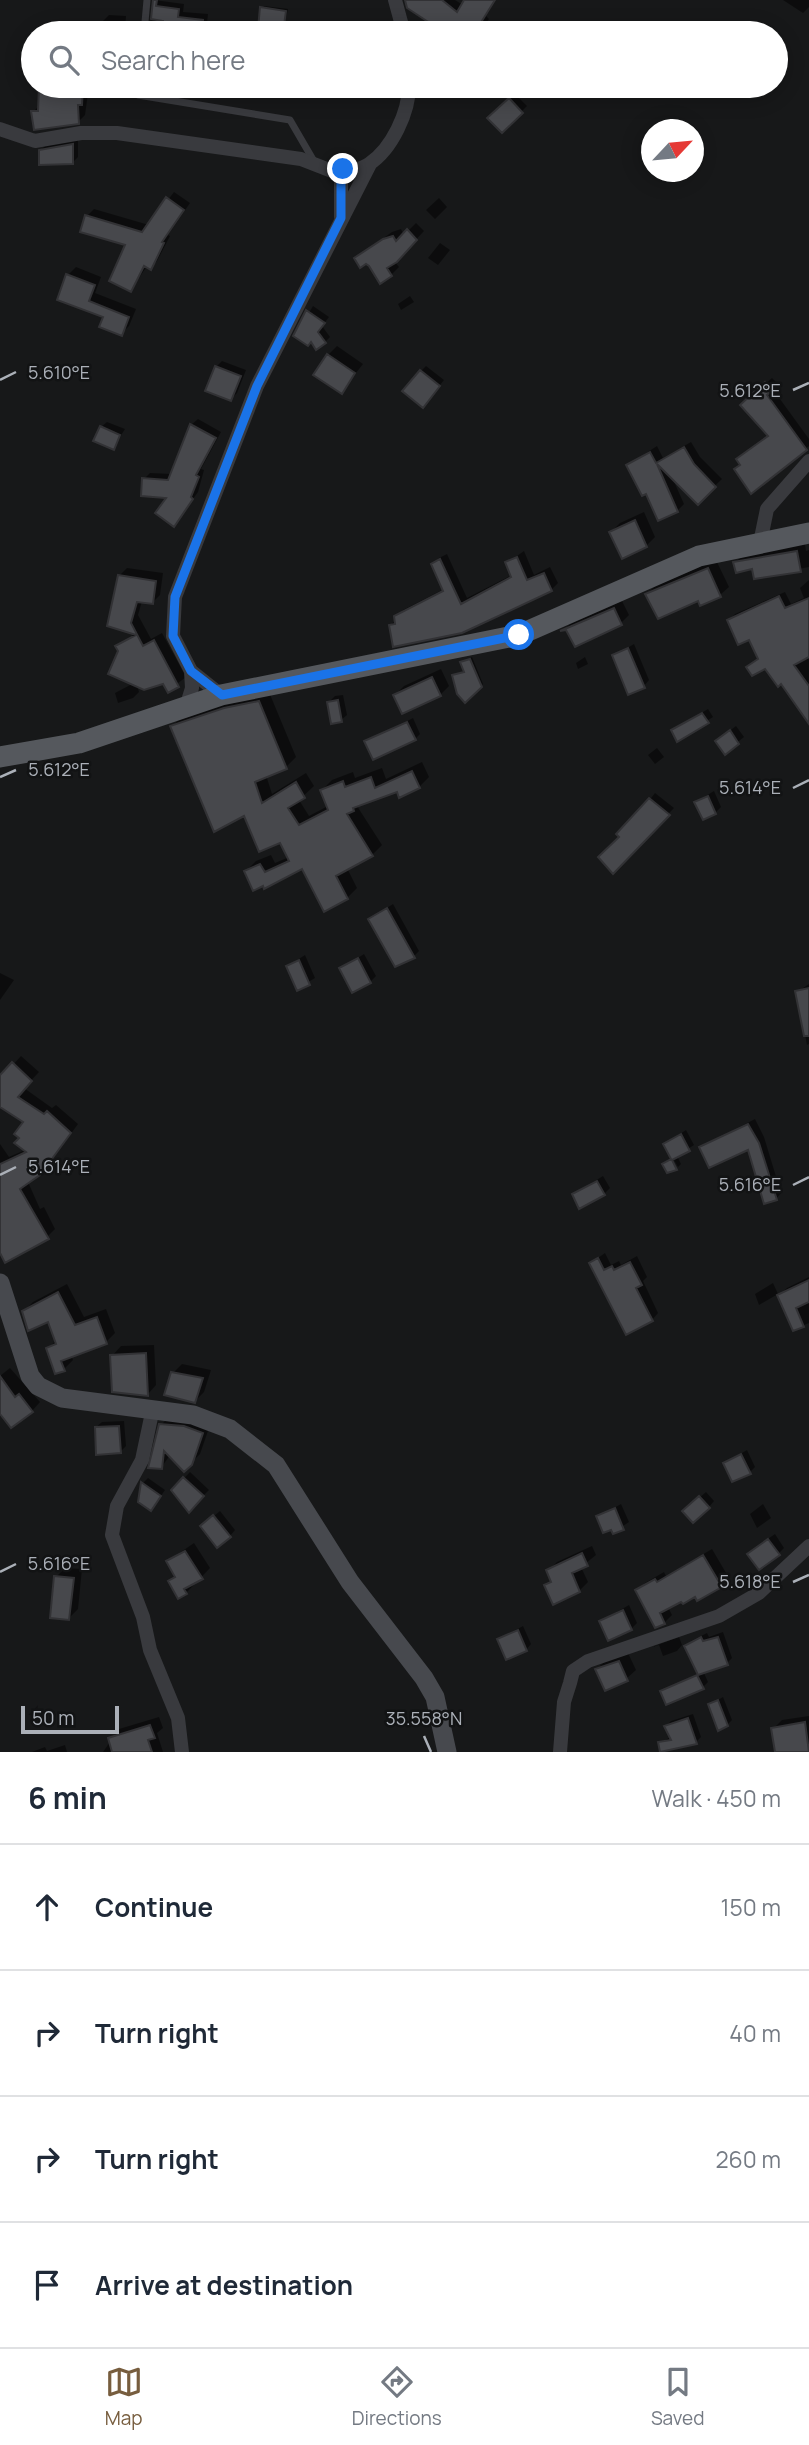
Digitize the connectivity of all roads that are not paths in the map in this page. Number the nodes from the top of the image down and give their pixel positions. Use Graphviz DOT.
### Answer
graph roads {
  1 [pos="147,0"];
  2 [pos="396,0"];
  3 [pos="145,21"];
  4 [pos="401,21"];
  5 [pos="156,98"];
  6 [pos="407,98"];
  7 [pos="0,129"];
  8 [pos="370,164"];
  9 [pos="316,166"];
  10 [pos="342,176"];
  11 [pos="341,218"];
  12 [pos="809,461"];
  13 [pos="808,535"];
  14 [pos="760,543"];
  15 [pos="191,671"];
  16 [pos="222,695"];
  17 [pos="187,704"];
  18 [pos="0,757"];
  19 [pos="0,1283"];
  20 [pos="153,1408"];
  21 [pos="809,1546"];
  22 [pos="183,1752"];
  23 [pos="447,1752"];
  24 [pos="560,1752"];
  1 -- 3 [label="lane"];
  2 -- 4 [label="street"];
  5 -- 9 [label="lane"];
  6 -- 8 [label="street"];
  7 -- 9 [label="street"];
  8 -- 10 [label="street"];
  8 -- 11 [label="street"];
  9 -- 10 [label="street"];
  10 -- 11 [label="street"];
  11 -- 15 [label="street"];
  12 -- 14 [label="street"];
  13 -- 14 [label="main road"];
  14 -- 16 [label="main road"];
  15 -- 16 [label="street"];
  15 -- 17 [label="street"];
  16 -- 17 [label="main road"];
  17 -- 18 [label="main road"];
  19 -- 20 [label="main road"];
  20 -- 22 [label="street"];
  20 -- 23 [label="main road"];
  21 -- 24 [label="street"];
}
